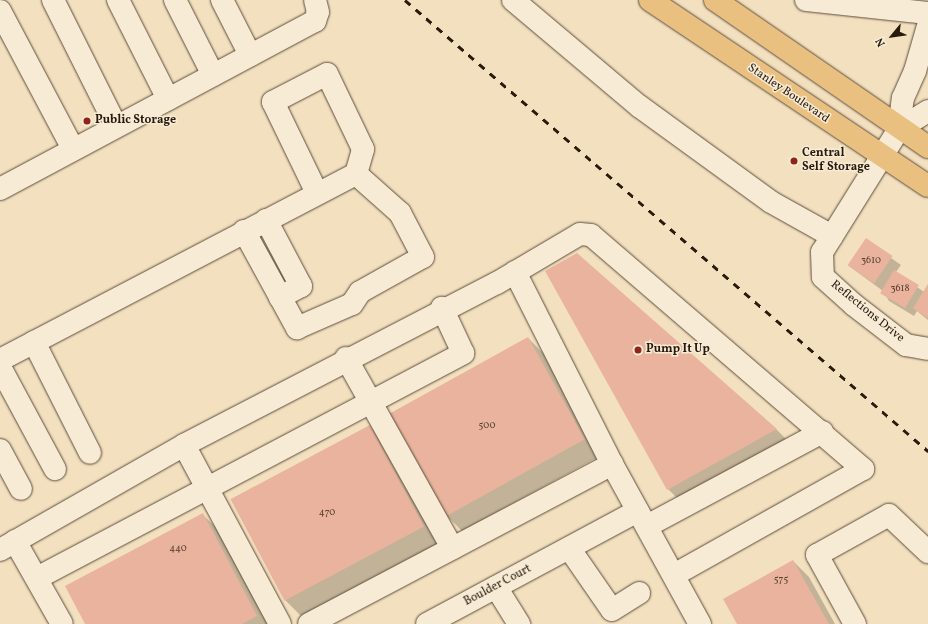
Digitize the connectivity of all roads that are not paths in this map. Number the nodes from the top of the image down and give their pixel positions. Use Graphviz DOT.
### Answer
graph roads {
  1 [pos="53,0"];
  2 [pos="118,0"];
  3 [pos="175,0"];
  4 [pos="222,0"];
  5 [pos="315,0"];
  6 [pos="513,0"];
  7 [pos="650,0"];
  8 [pos="715,0"];
  9 [pos="806,0"];
  10 [pos="863,3"];
  11 [pos="0,11"];
  12 [pos="928,13"];
  13 [pos="928,26"];
  14 [pos="250,55"];
  15 [pos="213,75"];
  16 [pos="168,99"];
  17 [pos="928,111"];
  18 [pos="116,126"];
  19 [pos="899,129"];
  20 [pos="928,148"];
  21 [pos="73,149"];
  22 [pos="880,156"];
  23 [pos="356,174"];
  24 [pos="928,186"];
  25 [pos="0,189"];
  26 [pos="317,193"];
  27 [pos="266,220"];
  28 [pos="244,232"];
  29 [pos="832,236"];
  30 [pos="515,272"];
  31 [pos="280,297"];
  32 [pos="442,308"];
  33 [pos="34,342"];
  34 [pos="928,349"];
  35 [pos="346,358"];
  36 [pos="0,360"];
  37 [pos="0,367"];
  38 [pos="370,403"];
  39 [pos="822,432"];
  40 [pos="184,445"];
  41 [pos="0,450"];
  42 [pos="90,453"];
  43 [pos="612,464"];
  44 [pos="55,469"];
  45 [pos="207,489"];
  46 [pos="20,490"];
  47 [pos="642,518"];
  48 [pos="8,545"];
  49 [pos="452,548"];
  50 [pos="569,548"];
  51 [pos="928,552"];
  52 [pos="674,575"];
  53 [pos="37,578"];
  54 [pos="496,587"];
  55 [pos="639,593"];
  56 [pos="455,618"];
  57 [pos="62,624"];
  58 [pos="280,624"];
  59 [pos="308,624"];
  60 [pos="427,624"];
  61 [pos="519,624"];
  62 [pos="700,624"];
  63 [pos="855,624"];
  1 -- 18 [label="street"];
  2 -- 16 [label="street"];
  3 -- 15 [label="street"];
  4 -- 14 [label="street"];
  5 -- 14 [label="street"];
  6 -- 29 [label="street"];
  7 -- 22 [label="main road, Stanley Boulevard"];
  8 -- 19 [label="main road"];
  9 -- 10 [label="street"];
  10 -- 12 [label="street"];
  11 -- 21 [label="street"];
  13 -- 19 [label="street"];
  14 -- 15 [label="street"];
  15 -- 16 [label="street"];
  16 -- 18 [label="street"];
  17 -- 19 [label="street"];
  18 -- 21 [label="street"];
  19 -- 20 [label="main road"];
  19 -- 22 [label="street, Reflections Drive"];
  21 -- 25 [label="street"];
  22 -- 24 [label="main road, Stanley Boulevard"];
  22 -- 29 [label="street, Reflections Drive"];
  23 -- 26 [label="street"];
  23 -- 26 [label="street"];
  23 -- 31 [label="street"];
  26 -- 27 [label="street"];
  27 -- 28 [label="street"];
  27 -- 31 [label="street"];
  28 -- 31 [label="street"];
  28 -- 33 [label="street"];
  29 -- 34 [label="street, Reflections Drive"];
  30 -- 32 [label="street"];
  30 -- 39 [label="street"];
  30 -- 43 [label="street"];
  32 -- 35 [label="street"];
  32 -- 38 [label="street"];
  33 -- 36 [label="street"];
  33 -- 42 [label="street"];
  35 -- 38 [label="street"];
  35 -- 40 [label="street"];
  37 -- 44 [label="street"];
  38 -- 45 [label="street"];
  38 -- 49 [label="street"];
  39 -- 47 [label="street, Boulder Court"];
  39 -- 52 [label="street"];
  40 -- 45 [label="street"];
  40 -- 48 [label="street"];
  41 -- 46 [label="street"];
  43 -- 47 [label="street"];
  43 -- 49 [label="street"];
  45 -- 53 [label="street"];
  45 -- 58 [label="street"];
  47 -- 50 [label="street, Boulder Court"];
  47 -- 52 [label="street"];
  48 -- 53 [label="street"];
  49 -- 59 [label="street"];
  50 -- 54 [label="street, Boulder Court"];
  50 -- 55 [label="street"];
  51 -- 63 [label="street"];
  52 -- 62 [label="street"];
  53 -- 57 [label="street"];
  54 -- 56 [label="street, Boulder Court"];
  54 -- 61 [label="street"];
  56 -- 60 [label="street, Boulder Court"];
}
